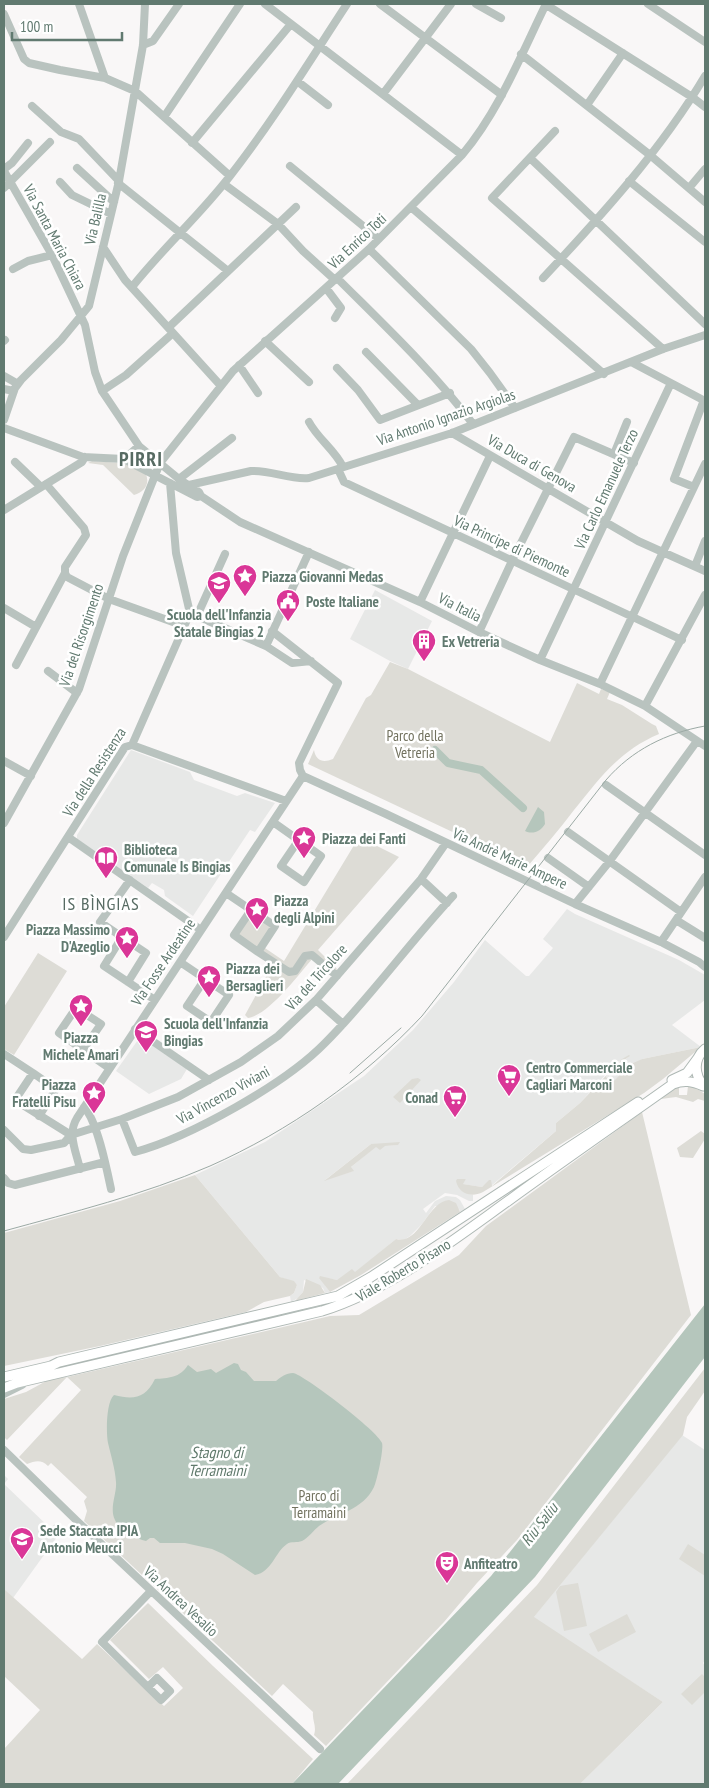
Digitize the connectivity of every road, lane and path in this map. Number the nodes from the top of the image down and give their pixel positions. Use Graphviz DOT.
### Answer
graph roads {
  1 [pos="79,4"];
  2 [pos="145,4"];
  3 [pos="179,4"];
  4 [pos="240,4"];
  5 [pos="348,4"];
  6 [pos="380,4"];
  7 [pos="451,4"];
  8 [pos="476,4"];
  9 [pos="546,4"];
  10 [pos="648,4"];
  11 [pos="269,5"];
  12 [pos="4,14"];
  13 [pos="501,18"];
  14 [pos="291,24"];
  15 [pos="426,38"];
  16 [pos="705,42"];
  17 [pos="143,45"];
  18 [pos="320,46"];
  19 [pos="624,53"];
  20 [pos="521,54"];
  21 [pos="705,76"];
  22 [pos="105,78"];
  23 [pos="297,81"];
  24 [pos="134,91"];
  25 [pos="383,94"];
  26 [pos="502,95"];
  27 [pos="692,97"];
  28 [pos="328,105"];
  29 [pos="587,105"];
  30 [pos="32,106"];
  31 [pos="705,107"];
  32 [pos="164,117"];
  33 [pos="555,131"];
  34 [pos="50,142"];
  35 [pos="192,143"];
  36 [pos="28,144"];
  37 [pos="650,155"];
  38 [pos="462,156"];
  39 [pos="530,158"];
  40 [pos="290,166"];
  41 [pos="78,168"];
  42 [pos="4,170"];
  43 [pos="705,170"];
  44 [pos="230,176"];
  45 [pos="10,181"];
  46 [pos="629,181"];
  47 [pos="60,182"];
  48 [pos="118,182"];
  49 [pos="224,184"];
  50 [pos="4,188"];
  51 [pos="690,188"];
  52 [pos="114,202"];
  53 [pos="705,202"];
  54 [pos="296,207"];
  55 [pos="412,208"];
  56 [pos="111,214"];
  57 [pos="595,219"];
  58 [pos="278,224"];
  59 [pos="179,233"];
  60 [pos="379,238"];
  61 [pos="705,242"];
  62 [pos="103,247"];
  63 [pos="369,248"];
  64 [pos="52,255"];
  65 [pos="561,258"];
  66 [pos="13,269"];
  67 [pos="228,271"];
  68 [pos="543,278"];
  69 [pos="336,279"];
  70 [pos="132,286"];
  71 [pos="326,288"];
  72 [pos="80,316"];
  73 [pos="335,318"];
  74 [pos="705,324"];
  75 [pos="171,330"];
  76 [pos="705,335"];
  77 [pos="265,340"];
  78 [pos="663,349"];
  79 [pos="366,352"];
  80 [pos="632,363"];
  81 [pos="239,365"];
  82 [pos="337,368"];
  83 [pos="604,374"];
  84 [pos="4,376"];
  85 [pos="309,382"];
  86 [pos="671,383"];
  87 [pos="221,386"];
  88 [pos="16,388"];
  89 [pos="4,389"];
  90 [pos="102,390"];
  91 [pos="258,393"];
  92 [pos="450,393"];
  93 [pos="705,400"];
  94 [pos="418,405"];
  95 [pos="515,408"];
  96 [pos="4,420"];
  97 [pos="310,422"];
  98 [pos="627,422"];
  99 [pos="473,424"];
  100 [pos="4,428"];
  101 [pos="452,433"];
  102 [pos="232,438"];
  103 [pos="138,443"];
  104 [pos="614,454"];
  105 [pos="490,456"];
  106 [pos="85,457"];
  107 [pos="124,459"];
  108 [pos="15,462"];
  109 [pos="160,463"];
  110 [pos="634,463"];
  111 [pos="705,464"];
  112 [pos="341,468"];
  113 [pos="154,474"];
  114 [pos="179,479"];
  115 [pos="170,483"];
  116 [pos="189,485"];
  117 [pos="43,486"];
  118 [pos="694,487"];
  119 [pos="549,489"];
  120 [pos="201,496"];
  121 [pos="4,510"];
  122 [pos="606,522"];
  123 [pos="453,534"];
  124 [pos="705,541"];
  125 [pos="309,552"];
  126 [pos="664,552"];
  127 [pos="225,554"];
  128 [pos="512,561"];
  129 [pos="695,566"];
  130 [pos="705,571"];
  131 [pos="65,574"];
  132 [pos="574,590"];
  133 [pos="705,595"];
  134 [pos="109,599"];
  135 [pos="420,602"];
  136 [pos="4,608"];
  137 [pos="193,614"];
  138 [pos="632,618"];
  139 [pos="184,626"];
  140 [pos="36,627"];
  141 [pos="272,632"];
  142 [pos="479,632"];
  143 [pos="682,640"];
  144 [pos="266,646"];
  145 [pos="540,660"];
  146 [pos="311,662"];
  147 [pos="16,665"];
  148 [pos="48,671"];
  149 [pos="600,684"];
  150 [pos="77,693"];
  151 [pos="645,706"];
  152 [pos="697,741"];
  153 [pos="132,745"];
  154 [pos="705,746"];
  155 [pos="4,761"];
  156 [pos="31,776"];
  157 [pos="303,776"];
  158 [pos="606,785"];
  159 [pos="286,801"];
  160 [pos="645,813"];
  161 [pos="274,822"];
  162 [pos="4,823"];
  163 [pos="568,832"];
  164 [pos="68,837"];
  165 [pos="298,841"];
  166 [pos="446,843"];
  167 [pos="705,855"];
  168 [pos="548,858"];
  169 [pos="609,862"];
  170 [pos="705,877"];
  171 [pos="420,879"];
  172 [pos="130,880"];
  173 [pos="590,887"];
  174 [pos="697,889"];
  175 [pos="226,893"];
  176 [pos="705,894"];
  177 [pos="453,896"];
  178 [pos="447,903"];
  179 [pos="575,904"];
  180 [pos="251,910"];
  181 [pos="681,912"];
  182 [pos="676,920"];
  183 [pos="201,930"];
  184 [pos="4,937"];
  185 [pos="122,937"];
  186 [pos="705,938"];
  187 [pos="661,942"];
  188 [pos="258,952"];
  189 [pos="180,962"];
  190 [pos="705,966"];
  191 [pos="336,976"];
  192 [pos="205,979"];
  193 [pos="128,982"];
  194 [pos="155,1000"];
  195 [pos="316,1000"];
  196 [pos="343,1024"];
  197 [pos="135,1029"];
  198 [pos="705,1049"];
  199 [pos="83,1050"];
  200 [pos="4,1054"];
  201 [pos="698,1058"];
  202 [pos="109,1068"];
  203 [pos="33,1073"];
  204 [pos="209,1080"];
  205 [pos="704,1086"];
  206 [pos="84,1107"];
  207 [pos="39,1116"];
  208 [pos="122,1119"];
  209 [pos="94,1129"];
  210 [pos="4,1130"];
  211 [pos="71,1135"];
  212 [pos="104,1162"];
  213 [pos="80,1169"];
  214 [pos="4,1178"];
  215 [pos="111,1190"];
  216 [pos="59,1362"];
  217 [pos="4,1371"];
  218 [pos="4,1377"];
  219 [pos="29,1380"];
  220 [pos="4,1388"];
  221 [pos="4,1394"];
  222 [pos="5,1454"];
  223 [pos="151,1591"];
  224 [pos="148,1687"];
  225 [pos="320,1749"];
  1 -- 22 [label="street"];
  2 -- 17 [label="street, Via Balilla"];
  3 -- 17 [label="street"];
  4 -- 32 [label="street"];
  5 -- 18 [label="street"];
  6 -- 15 [label="street"];
  7 -- 15 [label="street"];
  8 -- 13 [label="street"];
  9 -- 19 [label="street"];
  9 -- 20 [label="street, Via Enrico Toti"];
  10 -- 16 [label="street"];
  11 -- 14 [label="street"];
  12 -- 22 [label="street"];
  14 -- 18 [label="street"];
  14 -- 35 [label="street"];
  15 -- 25 [label="street"];
  15 -- 26 [label="street"];
  17 -- 24 [label="street, Via Balilla"];
  18 -- 23 [label="street"];
  18 -- 25 [label="street"];
  19 -- 27 [label="street"];
  19 -- 29 [label="street"];
  20 -- 26 [label="street, Via Enrico Toti"];
  20 -- 29 [label="street"];
  21 -- 27 [label="street"];
  22 -- 24 [label="street"];
  23 -- 28 [label="street"];
  23 -- 44 [label="street"];
  24 -- 32 [label="street"];
  24 -- 48 [label="street, Via Balilla"];
  25 -- 38 [label="street"];
  26 -- 38 [label="street, Via Enrico Toti"];
  27 -- 31 [label="street"];
  27 -- 37 [label="street"];
  29 -- 37 [label="street"];
  30 -- 48 [label="street"];
  32 -- 35 [label="street"];
  33 -- 39 [label="street"];
  34 -- 45 [label="street"];
  35 -- 44 [label="street"];
  36 -- 42 [label="street"];
  37 -- 46 [label="street"];
  37 -- 51 [label="street"];
  38 -- 55 [label="street, Via Enrico Toti"];
  39 -- 57 [label="street"];
  39 -- 65 [label="street"];
  40 -- 60 [label="street"];
  41 -- 52 [label="street"];
  42 -- 45 [label="street, Via Santa Maria Chiara"];
  43 -- 51 [label="street"];
  44 -- 49 [label="street"];
  45 -- 50 [label="street"];
  45 -- 64 [label="street, Via Santa Maria Chiara"];
  46 -- 57 [label="street"];
  46 -- 61 [label="street"];
  47 -- 56 [label="street"];
  48 -- 52 [label="street, Via Balilla"];
  48 -- 59 [label="street"];
  49 -- 58 [label="street"];
  49 -- 59 [label="street"];
  51 -- 53 [label="street"];
  52 -- 56 [label="street, Via Balilla"];
  54 -- 58 [label="street"];
  55 -- 60 [label="street, Via Enrico Toti"];
  55 -- 83 [label="street"];
  56 -- 62 [label="street, Via Balilla"];
  57 -- 65 [label="street"];
  57 -- 74 [label="street"];
  58 -- 67 [label="street"];
  58 -- 69 [label="street"];
  59 -- 67 [label="street"];
  59 -- 70 [label="street"];
  60 -- 63 [label="street, Via Enrico Toti"];
  62 -- 70 [label="street"];
  62 -- 72 [label="street, Via Balilla"];
  63 -- 69 [label="street, Via Enrico Toti"];
  63 -- 95 [label="street"];
  64 -- 66 [label="street"];
  64 -- 72 [label="street, Via Santa Maria Chiara"];
  65 -- 68 [label="street"];
  65 -- 78 [label="street"];
  67 -- 75 [label="street"];
  69 -- 71 [label="street, Via Enrico Toti"];
  69 -- 92 [label="street"];
  70 -- 75 [label="street"];
  71 -- 73 [label="street"];
  71 -- 77 [label="street, Via Enrico Toti"];
  72 -- 88 [label="street, Via Balilla"];
  72 -- 90 [label="street"];
  75 -- 87 [label="street"];
  75 -- 90 [label="street"];
  76 -- 78 [label="street, Via Antonio Ignazio Argiolas"];
  77 -- 81 [label="street, Via Enrico Toti"];
  77 -- 85 [label="street"];
  78 -- 80 [label="street, Via Antonio Ignazio Argiolas"];
  79 -- 94 [label="street"];
  80 -- 83 [label="street, Via Antonio Ignazio Argiolas"];
  80 -- 86 [label="street"];
  81 -- 87 [label="street, Via Enrico Toti"];
  81 -- 91 [label="street"];
  82 -- 94 [label="street"];
  83 -- 95 [label="street, Via Antonio Ignazio Argiolas"];
  84 -- 88 [label="street"];
  86 -- 93 [label="street"];
  86 -- 110 [label="street, Via Carlo Emanuele Terzo"];
  87 -- 109 [label="street, Via Enrico Toti"];
  88 -- 89 [label="street"];
  88 -- 96 [label="street"];
  90 -- 103 [label="street"];
  92 -- 94 [label="street"];
  92 -- 99 [label="street"];
  93 -- 118 [label="street"];
  95 -- 99 [label="street, Via Antonio Ignazio Argiolas"];
  97 -- 112 [label="street, Via Principe di Piemonte"];
  98 -- 104 [label="street"];
  99 -- 101 [label="street, Via Antonio Ignazio Argiolas"];
  100 -- 106 [label="street"];
  101 -- 105 [label="street, Via Duca di Genova"];
  101 -- 112 [label="street, Via Antonio Ignazio Argiolas"];
  102 -- 114 [label="street"];
  103 -- 107 [label="street"];
  103 -- 109 [label="street"];
  104 -- 110 [label="street"];
  104 -- 119 [label="street"];
  105 -- 119 [label="street, Via Duca di Genova"];
  105 -- 123 [label="street"];
  106 -- 107 [label="street"];
  106 -- 117 [label="street"];
  107 -- 113 [label="street"];
  108 -- 117 [label="street"];
  109 -- 113 [label="street, Via Enrico Toti"];
  109 -- 114 [label="street"];
  110 -- 122 [label="street, Via Carlo Emanuele Terzo"];
  111 -- 118 [label="street"];
  112 -- 116 [label="street, Via Antonio Ignazio Argiolas"];
  112 -- 123 [label="street, Via Principe di Piemonte"];
  113 -- 115 [label="street"];
  113 -- 134 [label="street, Via del Risorgimento"];
  114 -- 116 [label="street"];
  115 -- 120 [label="street"];
  115 -- 137 [label="street"];
  116 -- 120 [label="street"];
  117 -- 121 [label="street"];
  117 -- 131 [label="street"];
  118 -- 126 [label="street"];
  119 -- 122 [label="street, Via Duca di Genova"];
  119 -- 128 [label="street"];
  120 -- 125 [label="street, Via Italia"];
  122 -- 126 [label="street, Via Duca di Genova"];
  122 -- 132 [label="street, Via Carlo Emanuele Terzo"];
  123 -- 128 [label="street, Via Principe di Piemonte"];
  123 -- 135 [label="street"];
  124 -- 129 [label="street"];
  125 -- 135 [label="street, Via Italia"];
  125 -- 141 [label="street"];
  126 -- 129 [label="street, Via Duca di Genova"];
  126 -- 138 [label="street"];
  127 -- 137 [label="street, Via della Resistenza"];
  128 -- 132 [label="street, Via Principe di Piemonte"];
  128 -- 142 [label="street"];
  129 -- 130 [label="street, Via Duca di Genova"];
  131 -- 134 [label="street"];
  131 -- 140 [label="street"];
  132 -- 138 [label="street, Via Principe di Piemonte"];
  132 -- 145 [label="street, Via Carlo Emanuele Terzo"];
  133 -- 143 [label="street"];
  134 -- 139 [label="street"];
  134 -- 150 [label="street, Via del Risorgimento"];
  135 -- 142 [label="street, Via Italia"];
  136 -- 140 [label="street"];
  137 -- 139 [label="street, Via della Resistenza"];
  137 -- 144 [label="street"];
  138 -- 143 [label="street, Via Principe di Piemonte"];
  138 -- 149 [label="street"];
  139 -- 153 [label="street, Via della Resistenza"];
  140 -- 147 [label="street"];
  141 -- 144 [label="street"];
  141 -- 146 [label="street"];
  142 -- 145 [label="street, Via Italia"];
  143 -- 151 [label="street"];
  144 -- 146 [label="street"];
  145 -- 149 [label="street, Via Italia"];
  146 -- 157 [label="street"];
  148 -- 150 [label="street"];
  149 -- 151 [label="street, Via Italia"];
  150 -- 156 [label="street, Via del Risorgimento"];
  151 -- 152 [label="street, Via Italia"];
  152 -- 154 [label="street, Via Italia"];
  152 -- 160 [label="street"];
  153 -- 159 [label="street"];
  153 -- 164 [label="street, Via della Resistenza"];
  155 -- 156 [label="street"];
  156 -- 162 [label="street, Via del Risorgimento"];
  157 -- 159 [label="street, Via Fosse Ardeatine"];
  157 -- 166 [label="street, Via Andrè Marie Ampere"];
  158 -- 160 [label="street"];
  159 -- 161 [label="street, Via Fosse Ardeatine"];
  160 -- 167 [label="street"];
  160 -- 169 [label="street"];
  161 -- 165 [label="street"];
  161 -- 175 [label="street, Via Fosse Ardeatine"];
  163 -- 169 [label="street"];
  164 -- 172 [label="street"];
  164 -- 184 [label="street, Via della Resistenza"];
  165 -- 165 [label="street"];
  166 -- 171 [label="street, Via del Tricolore"];
  166 -- 179 [label="street, Via Andrè Marie Ampere"];
  168 -- 173 [label="street"];
  169 -- 173 [label="street"];
  169 -- 181 [label="street"];
  170 -- 174 [label="street"];
  171 -- 178 [label="street"];
  171 -- 191 [label="street, Via del Tricolore"];
  172 -- 183 [label="street"];
  172 -- 185 [label="street"];
  173 -- 179 [label="street"];
  174 -- 176 [label="street"];
  174 -- 181 [label="street"];
  175 -- 180 [label="street"];
  175 -- 183 [label="street, Via Fosse Ardeatine"];
  177 -- 178 [label="street, Via Vincenzo Viviani"];
  178 -- 196 [label="street, Via Vincenzo Viviani"];
  179 -- 187 [label="street, Via Andrè Marie Ampere"];
  180 -- 188 [label="street"];
  180 -- 188 [label="street"];
  181 -- 182 [label="street"];
  182 -- 186 [label="street"];
  182 -- 187 [label="street"];
  183 -- 189 [label="street, Via Fosse Ardeatine"];
  185 -- 193 [label="street"];
  185 -- 193 [label="street"];
  187 -- 190 [label="street, Via Andrè Marie Ampere"];
  188 -- 191 [label="street"];
  189 -- 192 [label="street"];
  189 -- 194 [label="street, Via Fosse Ardeatine"];
  191 -- 195 [label="street, Via del Tricolore"];
  192 -- 192 [label="street"];
  193 -- 194 [label="street"];
  194 -- 197 [label="street, Via Fosse Ardeatine"];
  195 -- 196 [label="street"];
  195 -- 204 [label="street, Via del Tricolore"];
  196 -- 208 [label="street, Via Vincenzo Viviani"];
  197 -- 202 [label="street, Via Fosse Ardeatine"];
  197 -- 204 [label="street"];
  198 -- 201 [label="main road, Viale Roberto Pisano"];
  199 -- 199 [label="street"];
  199 -- 202 [label="street"];
  200 -- 203 [label="street"];
  201 -- 205 [label="main road"];
  201 -- 216 [label="main road, Viale Roberto Pisano"];
  202 -- 206 [label="street, Via Fosse Ardeatine"];
  203 -- 207 [label="street"];
  203 -- 207 [label="street"];
  204 -- 208 [label="street, Via del Tricolore"];
  205 -- 219 [label="main road, Viale Roberto Pisano"];
  206 -- 209 [label="street"];
  206 -- 211 [label="street, Via Fosse Ardeatine"];
  207 -- 211 [label="street"];
  208 -- 209 [label="street, Via del Tricolore"];
  209 -- 211 [label="street"];
  209 -- 212 [label="street"];
  210 -- 211 [label="street"];
  211 -- 213 [label="street"];
  212 -- 213 [label="street"];
  212 -- 215 [label="street"];
  213 -- 214 [label="street"];
  216 -- 217 [label="main road, Viale Roberto Pisano"];
  216 -- 218 [label="main road, Viale Roberto Pisano"];
  219 -- 220 [label="main road, Viale Roberto Pisano"];
  219 -- 221 [label="street"];
  222 -- 223 [label="street, Via Andrea Vesalio"];
  223 -- 224 [label="street"];
  223 -- 225 [label="street, Via Andrea Vesalio"];
}
